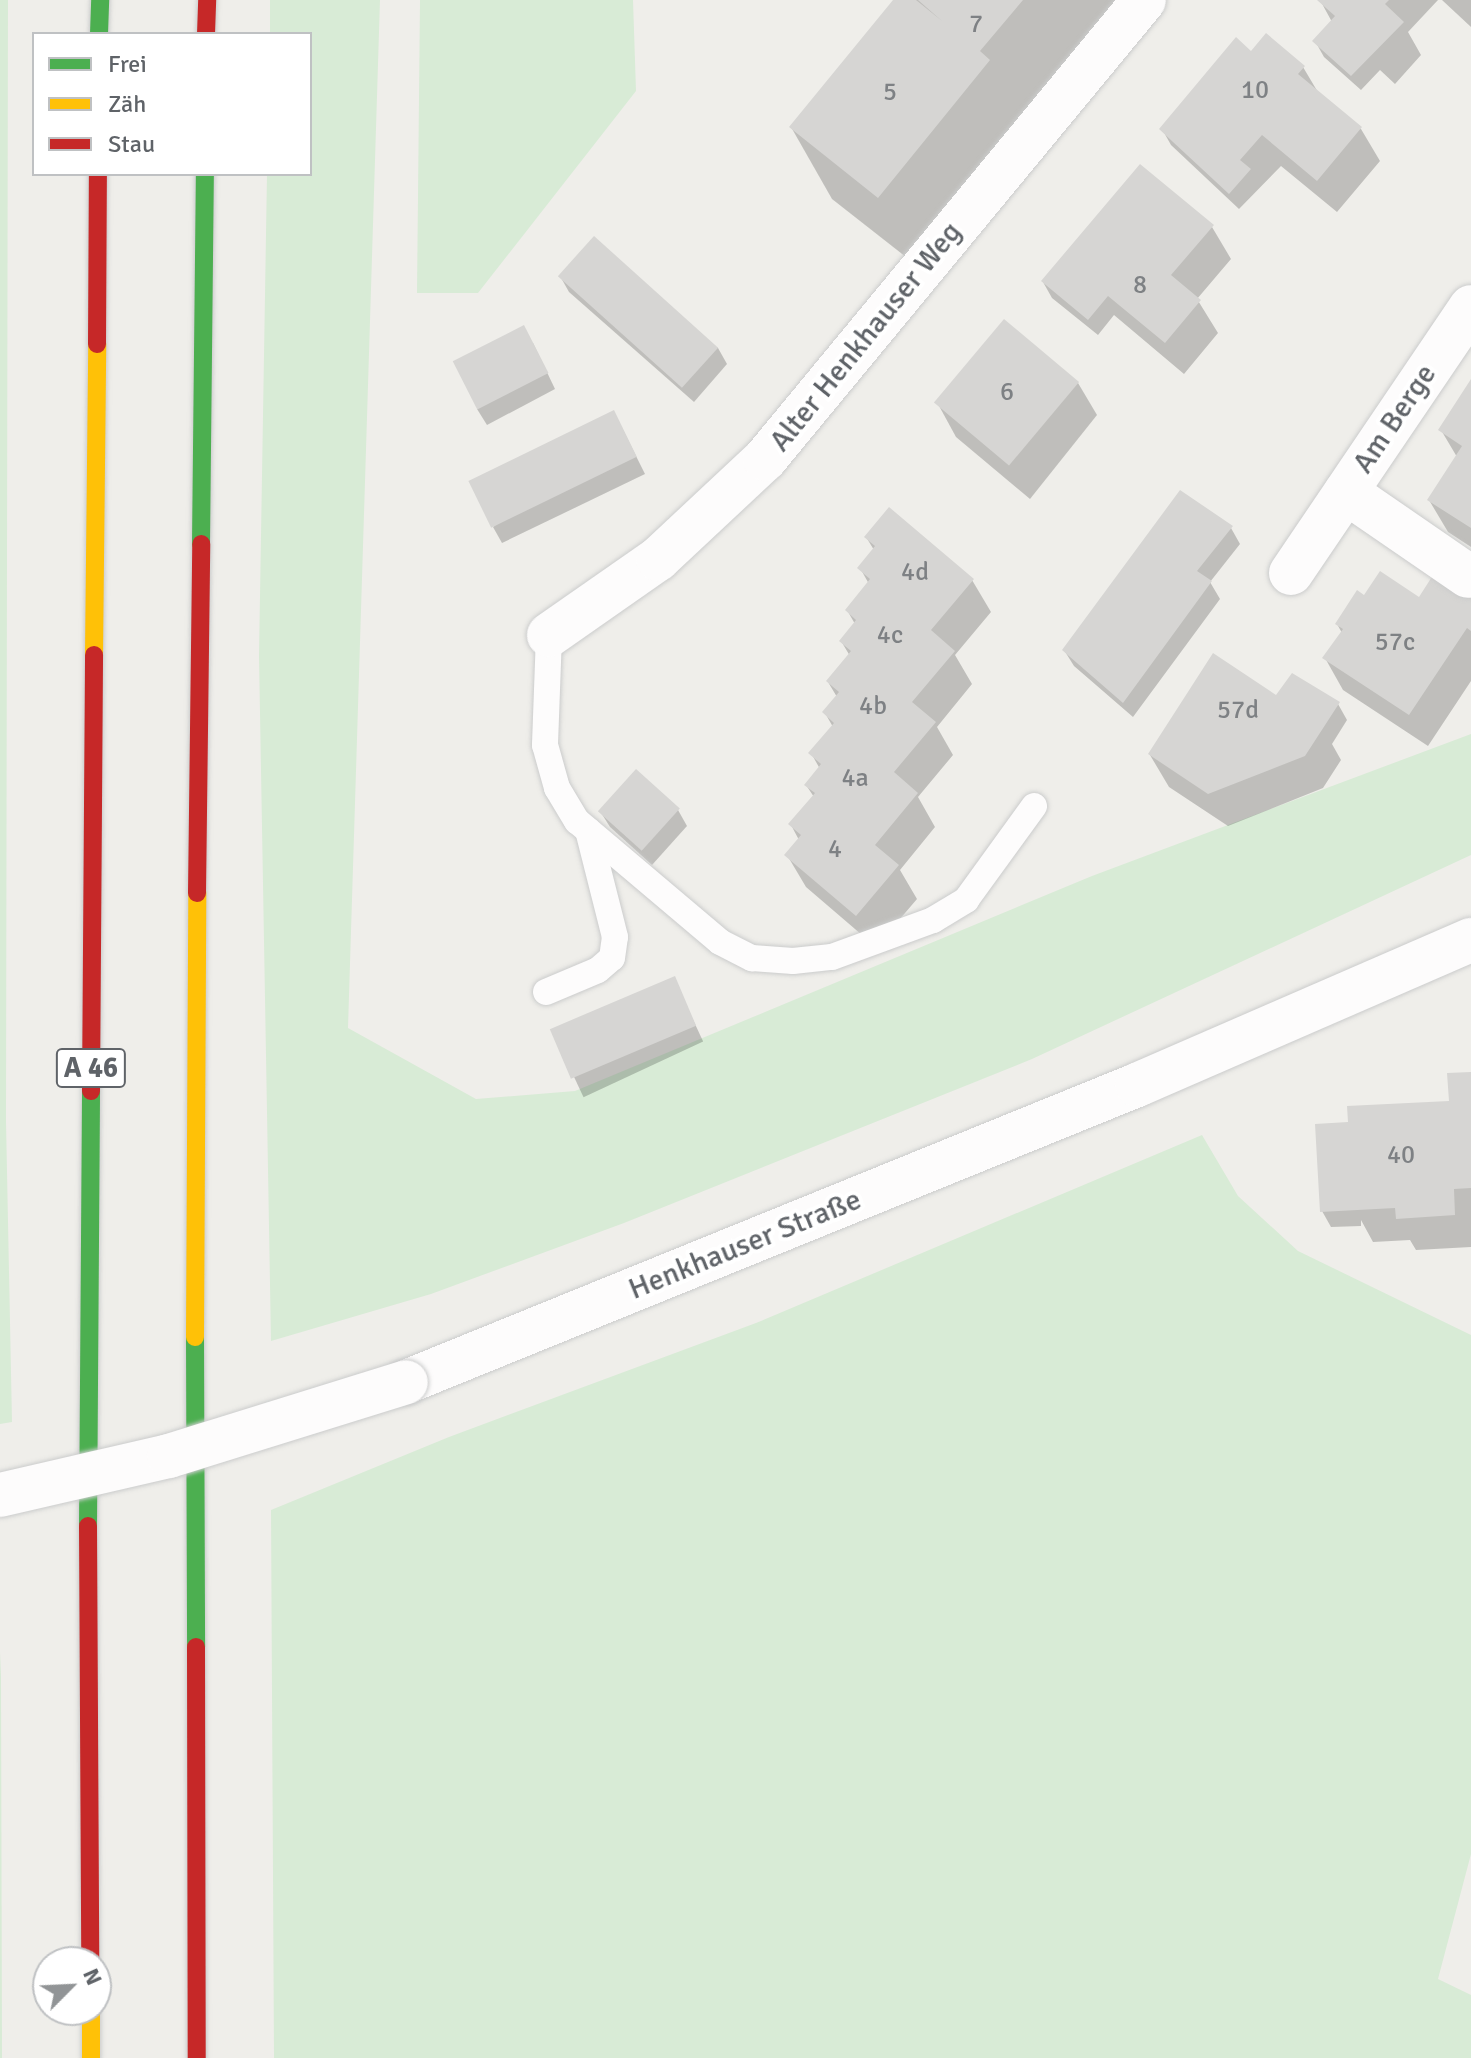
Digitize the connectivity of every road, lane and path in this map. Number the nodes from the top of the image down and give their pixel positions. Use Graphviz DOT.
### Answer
graph roads {
  1 [pos="100,0"];
  2 [pos="207,0"];
  3 [pos="1144,0"];
  4 [pos="99,32"];
  5 [pos="206,32"];
  6 [pos="98,176"];
  7 [pos="205,176"];
  8 [pos="1471,307"];
  9 [pos="1346,492"];
  10 [pos="1291,573"];
  11 [pos="1468,576"];
  12 [pos="549,635"];
  13 [pos="1034,806"];
  14 [pos="588,830"];
  15 [pos="1471,940"];
  16 [pos="546,992"];
  17 [pos="0,1495"];
  18 [pos="90,1946"];
  19 [pos="91,2026"];
  20 [pos="91,2058"];
  21 [pos="197,2058"];
  1 -- 4 [label="highway"];
  2 -- 5 [label="highway"];
  3 -- 12 [label="street, Alter Henkhauser Weg"];
  6 -- 18 [label="highway, A 46"];
  7 -- 21 [label="highway"];
  8 -- 9 [label="street, Am Berge"];
  9 -- 10 [label="street, Am Berge"];
  9 -- 11 [label="street, Am Berge"];
  12 -- 14 [label="lane"];
  13 -- 14 [label="lane"];
  14 -- 16 [label="lane"];
  15 -- 17 [label="street, Henkhauser Straße, bridge"];
  19 -- 20 [label="highway"];
}
